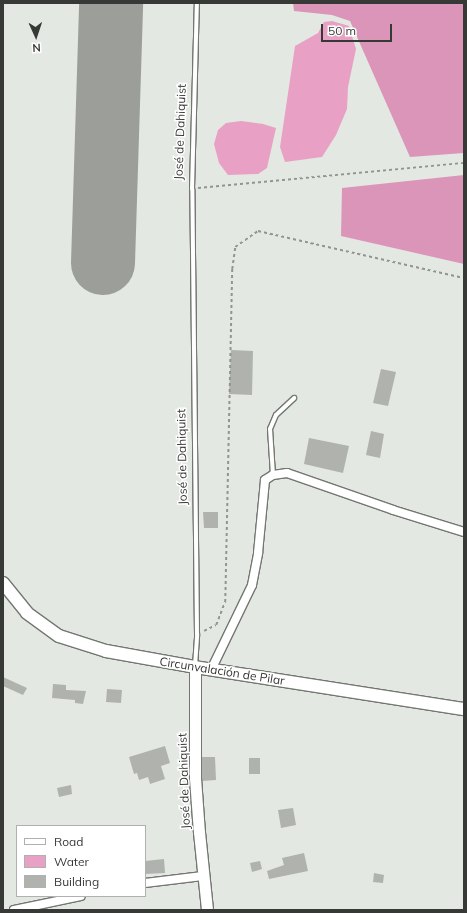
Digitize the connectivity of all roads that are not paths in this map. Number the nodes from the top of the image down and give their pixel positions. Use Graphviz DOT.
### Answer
graph roads {
  1 [pos="197,3"];
  2 [pos="294,398"];
  3 [pos="273,475"];
  4 [pos="464,532"];
  5 [pos="3,583"];
  6 [pos="195,667"];
  7 [pos="211,670"];
  8 [pos="464,709"];
  9 [pos="202,876"];
  10 [pos="146,883"];
  11 [pos="76,897"];
  12 [pos="14,910"];
  13 [pos="207,910"];
  1 -- 6 [label="lane, José de Dahiquist"];
  2 -- 3 [label="lane"];
  3 -- 4 [label="street"];
  3 -- 7 [label="street"];
  5 -- 6 [label="main road, Circunvalación de Pilar"];
  6 -- 7 [label="main road, Circunvalación de Pilar"];
  6 -- 9 [label="main road, José de Dahiquist"];
  7 -- 8 [label="main road, Circunvalación de Pilar"];
  9 -- 10 [label="street"];
  9 -- 13 [label="main road, José de Dahiquist"];
  11 -- 12 [label="street"];
}
